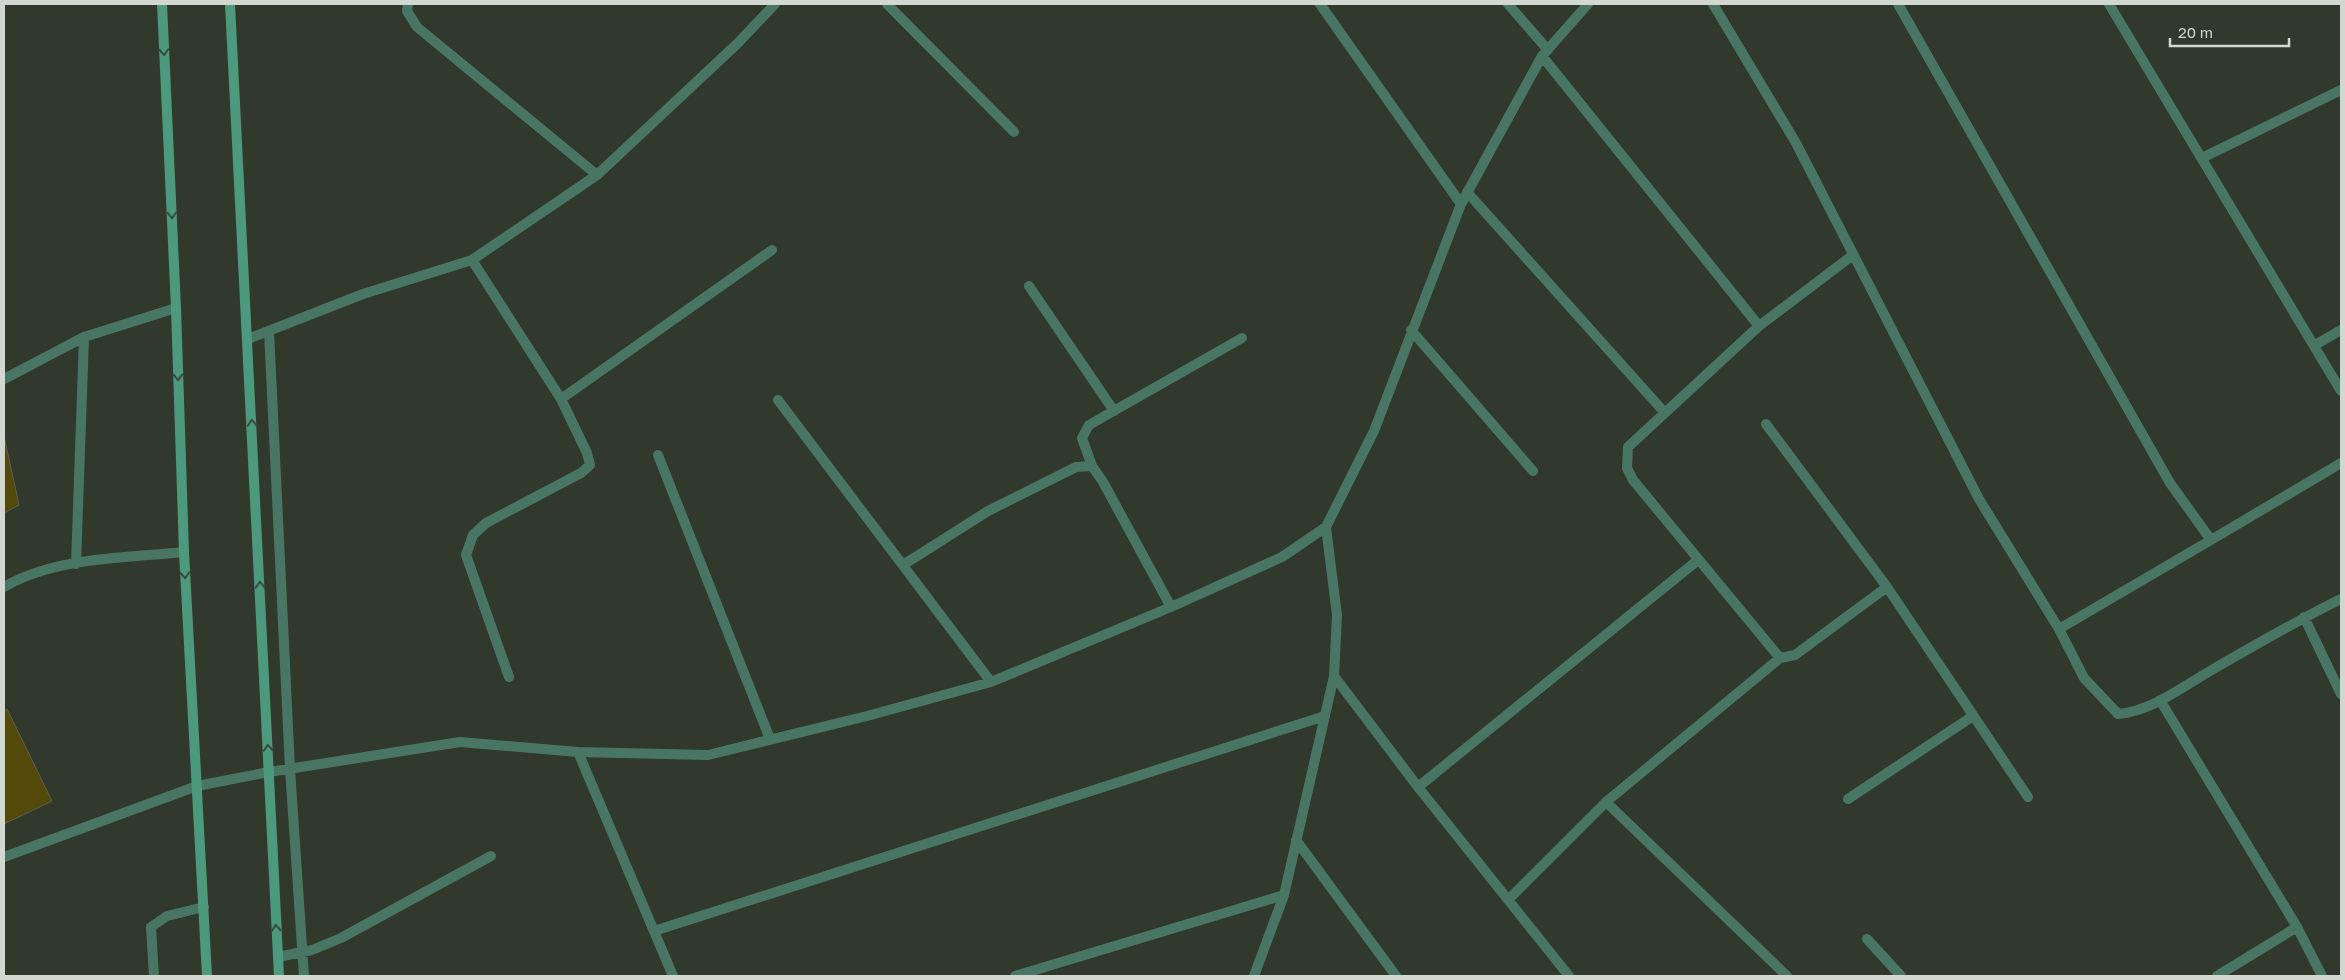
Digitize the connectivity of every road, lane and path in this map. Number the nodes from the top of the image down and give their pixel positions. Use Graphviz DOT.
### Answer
graph roads {
  1 [pos="162,4"];
  2 [pos="230,4"];
  3 [pos="408,4"];
  4 [pos="775,4"];
  5 [pos="887,4"];
  6 [pos="1320,4"];
  7 [pos="1508,4"];
  8 [pos="1588,4"];
  9 [pos="1713,4"];
  10 [pos="1898,4"];
  11 [pos="2109,4"];
  12 [pos="1545,53"];
  13 [pos="2341,90"];
  14 [pos="1014,132"];
  15 [pos="2202,158"];
  16 [pos="597,175"];
  17 [pos="1467,192"];
  18 [pos="1461,204"];
  19 [pos="772,250"];
  20 [pos="1853,255"];
  21 [pos="472,260"];
  22 [pos="1029,286"];
  23 [pos="176,308"];
  24 [pos="1759,326"];
  25 [pos="1411,330"];
  26 [pos="2341,330"];
  27 [pos="268,332"];
  28 [pos="84,337"];
  29 [pos="1242,338"];
  30 [pos="248,339"];
  31 [pos="2314,345"];
  32 [pos="4,379"];
  33 [pos="2341,391"];
  34 [pos="561,399"];
  35 [pos="778,400"];
  36 [pos="1114,411"];
  37 [pos="1664,413"];
  38 [pos="1766,424"];
  39 [pos="658,455"];
  40 [pos="2341,463"];
  41 [pos="1092,466"];
  42 [pos="1533,471"];
  43 [pos="1326,527"];
  44 [pos="2211,540"];
  45 [pos="184,552"];
  46 [pos="1698,560"];
  47 [pos="76,564"];
  48 [pos="903,565"];
  49 [pos="4,587"];
  50 [pos="1887,587"];
  51 [pos="2341,600"];
  52 [pos="1171,607"];
  53 [pos="2304,617"];
  54 [pos="2059,629"];
  55 [pos="1780,658"];
  56 [pos="1334,676"];
  57 [pos="510,677"];
  58 [pos="991,682"];
  59 [pos="2341,694"];
  60 [pos="2160,700"];
  61 [pos="1325,716"];
  62 [pos="1973,716"];
  63 [pos="770,739"];
  64 [pos="578,752"];
  65 [pos="290,768"];
  66 [pos="269,772"];
  67 [pos="197,786"];
  68 [pos="1418,787"];
  69 [pos="2028,797"];
  70 [pos="1848,799"];
  71 [pos="1606,802"];
  72 [pos="1296,840"];
  73 [pos="491,856"];
  74 [pos="4,857"];
  75 [pos="1284,895"];
  76 [pos="1508,900"];
  77 [pos="204,907"];
  78 [pos="2297,927"];
  79 [pos="654,931"];
  80 [pos="1867,939"];
  81 [pos="303,952"];
  82 [pos="278,958"];
  83 [pos="154,976"];
  84 [pos="207,976"];
  85 [pos="278,976"];
  86 [pos="304,976"];
  87 [pos="673,976"];
  88 [pos="1015,976"];
  89 [pos="1254,976"];
  90 [pos="1396,976"];
  91 [pos="1569,976"];
  92 [pos="1787,976"];
  93 [pos="1902,976"];
  94 [pos="2217,976"];
  95 [pos="2322,976"];
  1 -- 23 [label="main road, one-way"];
  2 -- 30 [label="main road"];
  3 -- 16 [label="street"];
  4 -- 16 [label="street"];
  5 -- 14 [label="street"];
  6 -- 18 [label="street"];
  7 -- 12 [label="street"];
  8 -- 12 [label="street"];
  9 -- 20 [label="street"];
  10 -- 44 [label="street"];
  11 -- 15 [label="street"];
  12 -- 17 [label="street"];
  12 -- 24 [label="street"];
  13 -- 15 [label="street"];
  15 -- 31 [label="street"];
  16 -- 21 [label="street"];
  17 -- 18 [label="street"];
  17 -- 37 [label="street"];
  18 -- 25 [label="street"];
  19 -- 34 [label="street"];
  20 -- 24 [label="street"];
  20 -- 54 [label="street"];
  21 -- 27 [label="street"];
  21 -- 34 [label="street"];
  22 -- 36 [label="street"];
  23 -- 28 [label="street"];
  23 -- 45 [label="main road, one-way"];
  24 -- 37 [label="street"];
  25 -- 42 [label="street"];
  25 -- 43 [label="street"];
  26 -- 31 [label="street"];
  27 -- 30 [label="street"];
  27 -- 65 [label="street"];
  28 -- 32 [label="street"];
  28 -- 47 [label="street"];
  29 -- 36 [label="street"];
  66 -- 30 [label="main road, one-way"];
  31 -- 33 [label="street"];
  34 -- 57 [label="street"];
  35 -- 48 [label="street"];
  36 -- 41 [label="street"];
  37 -- 46 [label="street"];
  38 -- 50 [label="street"];
  39 -- 63 [label="street"];
  40 -- 44 [label="street"];
  41 -- 48 [label="street"];
  41 -- 52 [label="street"];
  43 -- 52 [label="street"];
  43 -- 56 [label="street"];
  44 -- 54 [label="street"];
  45 -- 47 [label="street"];
  45 -- 67 [label="main road, one-way"];
  46 -- 55 [label="street"];
  46 -- 68 [label="street"];
  47 -- 49 [label="street"];
  48 -- 58 [label="street"];
  50 -- 55 [label="street"];
  50 -- 62 [label="street"];
  51 -- 53 [label="street"];
  52 -- 58 [label="street"];
  53 -- 59 [label="street"];
  53 -- 60 [label="street"];
  54 -- 60 [label="street"];
  55 -- 71 [label="street"];
  56 -- 61 [label="street"];
  56 -- 68 [label="street"];
  58 -- 63 [label="street"];
  60 -- 78 [label="street"];
  61 -- 72 [label="street"];
  61 -- 79 [label="street"];
  62 -- 69 [label="street"];
  62 -- 70 [label="street"];
  63 -- 64 [label="street"];
  64 -- 65 [label="street"];
  64 -- 79 [label="street"];
  65 -- 66 [label="street"];
  65 -- 81 [label="street"];
  66 -- 67 [label="street"];
  82 -- 66 [label="main road, one-way"];
  67 -- 74 [label="street"];
  67 -- 77 [label="main road"];
  68 -- 76 [label="street"];
  71 -- 76 [label="street"];
  71 -- 92 [label="street"];
  72 -- 75 [label="street"];
  72 -- 90 [label="street"];
  73 -- 81 [label="street"];
  75 -- 88 [label="street"];
  75 -- 89 [label="street"];
  76 -- 91 [label="street"];
  77 -- 83 [label="street"];
  77 -- 84 [label="main road"];
  78 -- 94 [label="street"];
  78 -- 95 [label="street"];
  79 -- 87 [label="street"];
  80 -- 93 [label="street"];
  81 -- 82 [label="street"];
  81 -- 86 [label="street"];
  82 -- 85 [label="main road"];
}
